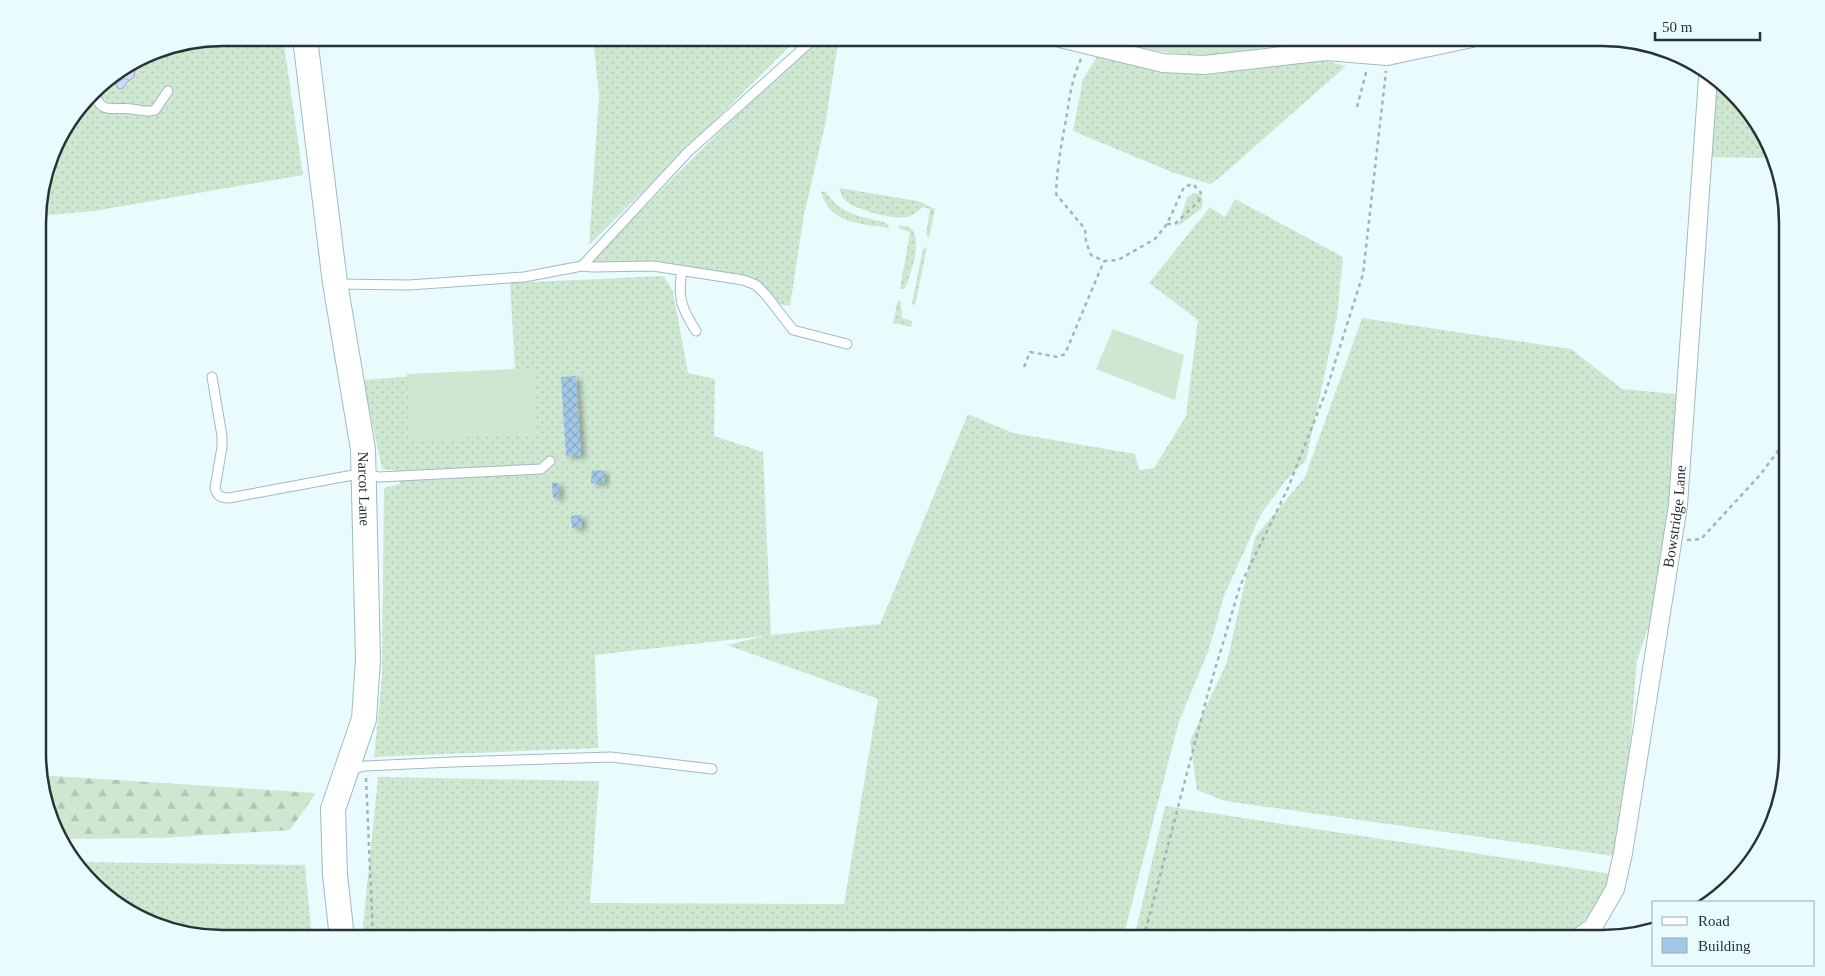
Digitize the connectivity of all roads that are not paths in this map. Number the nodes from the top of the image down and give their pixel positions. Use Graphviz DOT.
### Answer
graph roads {
  1 [pos="306,46"];
  2 [pos="806,46"];
  3 [pos="1097,46"];
  4 [pos="1431,46"];
  5 [pos="1708,81"];
  6 [pos="168,91"];
  7 [pos="97,99"];
  8 [pos="582,266"];
  9 [pos="682,271"];
  10 [pos="335,284"];
  11 [pos="696,331"];
  12 [pos="847,344"];
  13 [pos="212,377"];
  14 [pos="550,461"];
  15 [pos="364,474"];
  16 [pos="347,769"];
  17 [pos="712,769"];
  18 [pos="341,930"];
  19 [pos="1588,930"];
  1 -- 10 [label="street, Narcot Lane"];
  2 -- 8 [label="lane"];
  3 -- 4 [label="street"];
  5 -- 19 [label="street, Bowstridge Lane"];
  6 -- 7 [label="lane"];
  8 -- 9 [label="lane"];
  8 -- 10 [label="lane"];
  9 -- 11 [label="lane"];
  9 -- 12 [label="lane"];
  10 -- 15 [label="street, Narcot Lane"];
  13 -- 15 [label="lane"];
  14 -- 15 [label="lane"];
  15 -- 16 [label="street, Narcot Lane"];
  16 -- 17 [label="lane"];
  16 -- 18 [label="street, Narcot Lane"];
}
